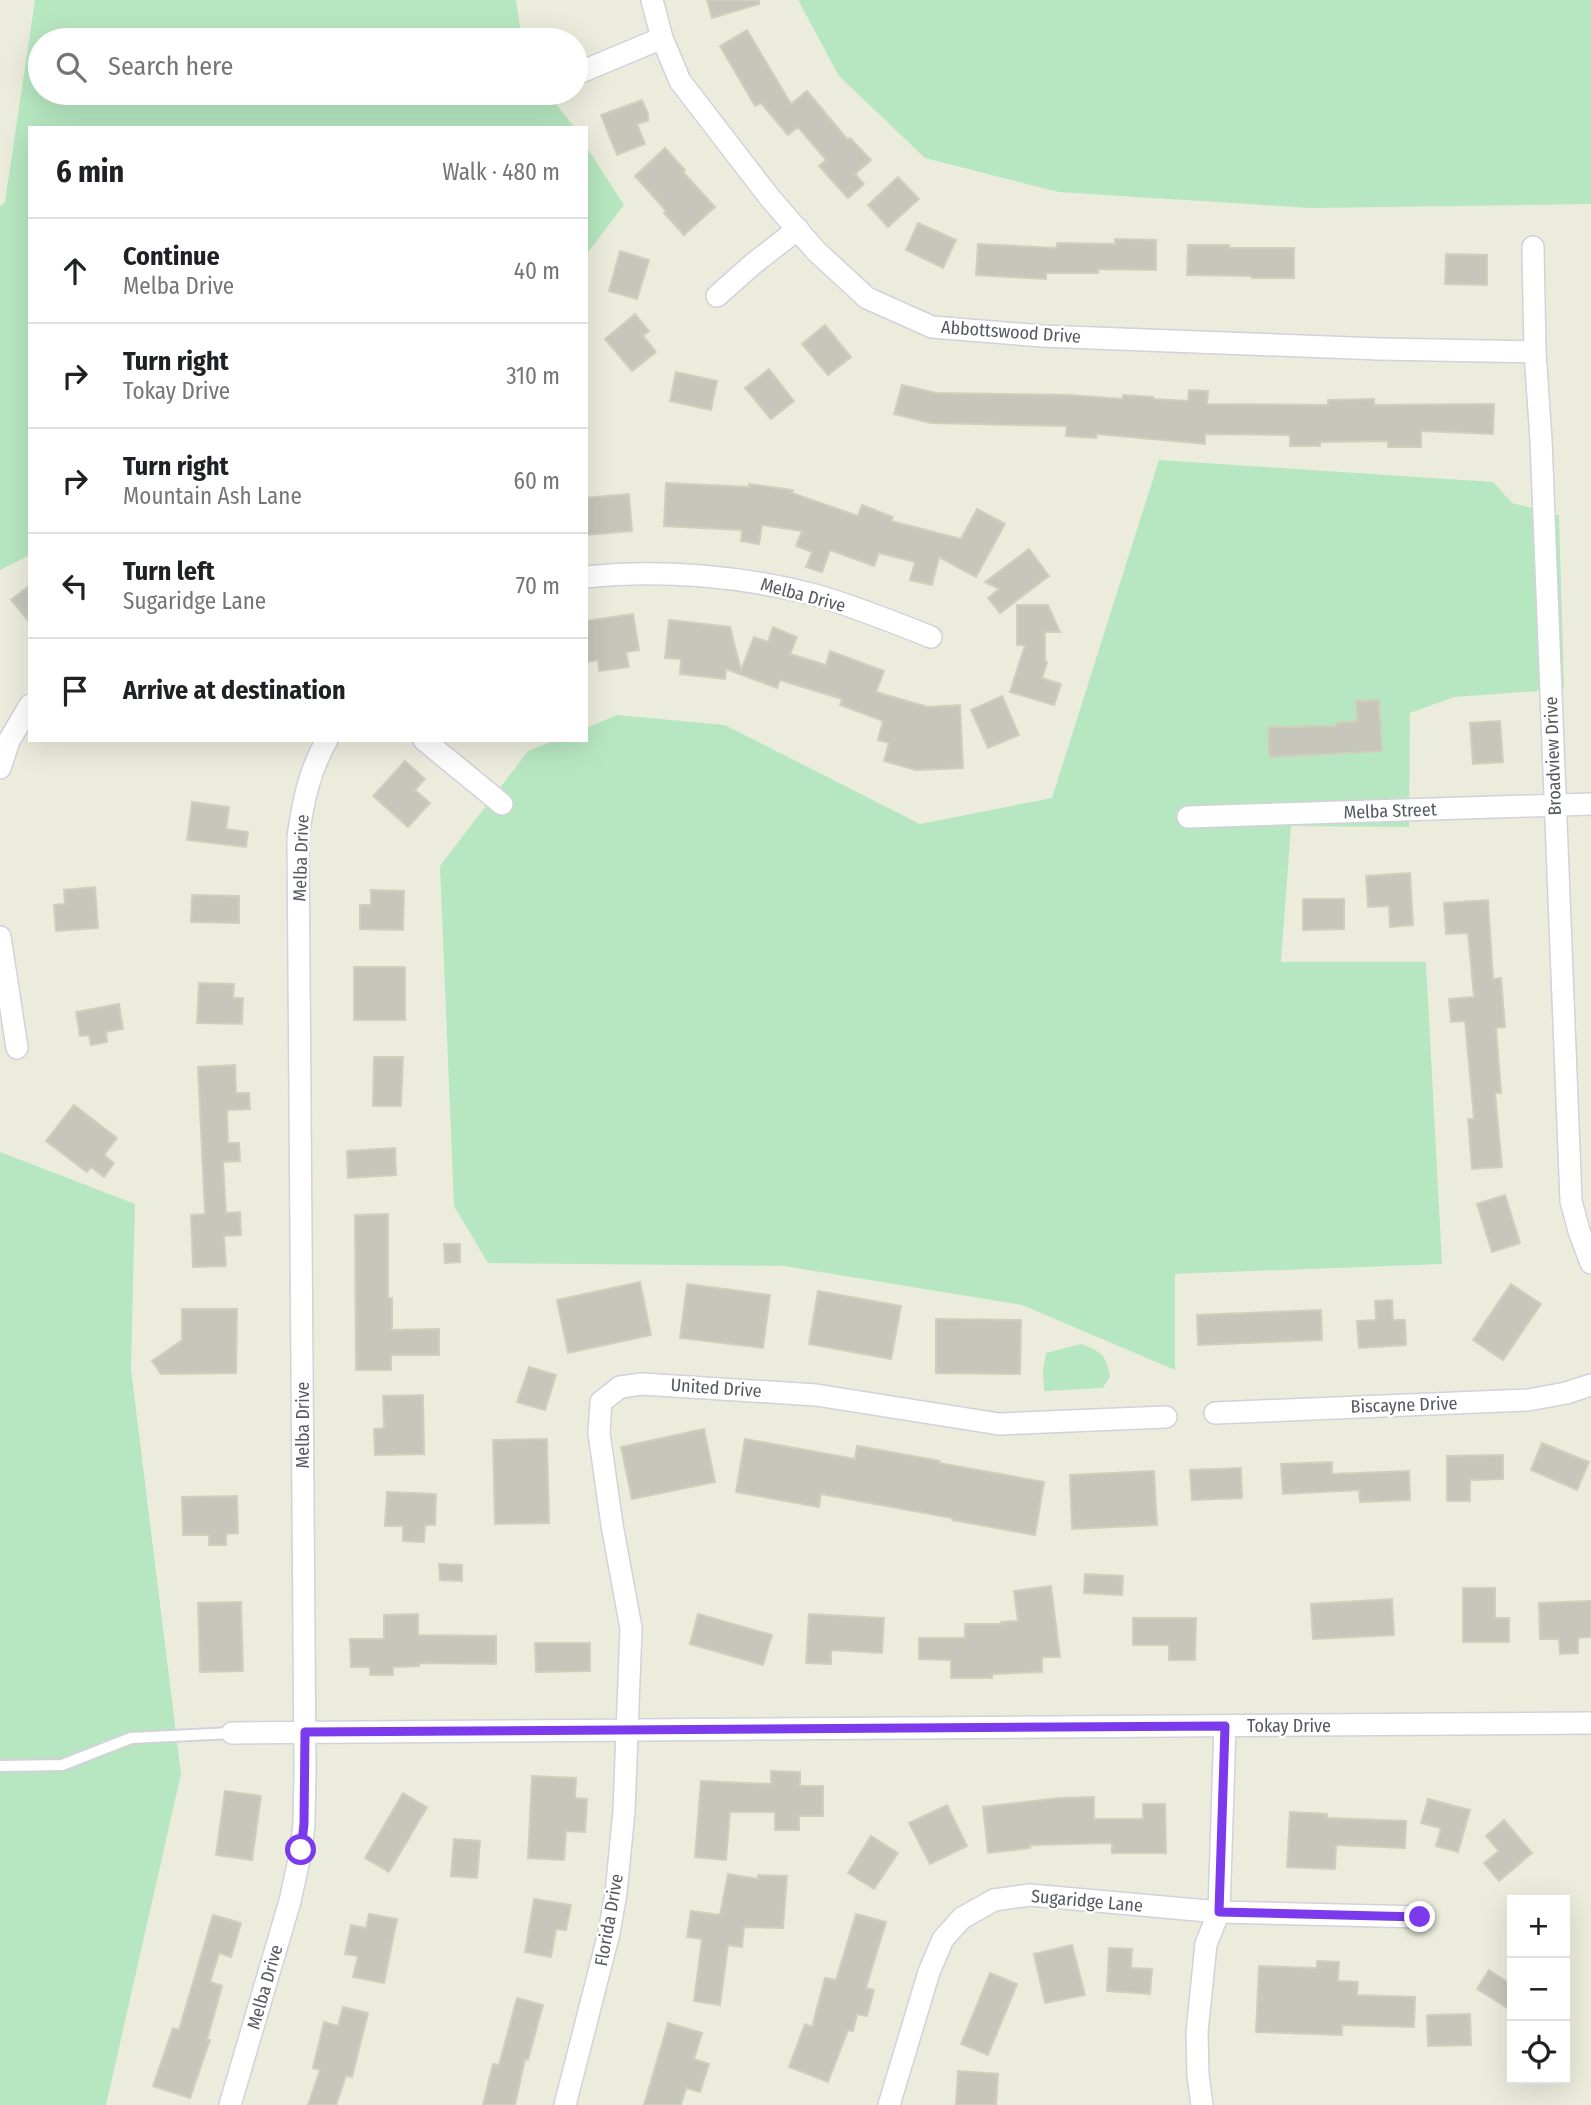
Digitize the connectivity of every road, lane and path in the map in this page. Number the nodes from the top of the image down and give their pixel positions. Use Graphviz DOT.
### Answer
graph roads {
  1 [pos="652,0"];
  2 [pos="662,38"];
  3 [pos="588,69"];
  4 [pos="797,229"];
  5 [pos="1533,247"];
  6 [pos="717,296"];
  7 [pos="1535,352"];
  8 [pos="588,578"];
  9 [pos="931,637"];
  10 [pos="28,708"];
  11 [pos="326,742"];
  12 [pos="426,742"];
  13 [pos="0,768"];
  14 [pos="502,804"];
  15 [pos="1591,804"];
  16 [pos="1555,806"];
  17 [pos="1188,817"];
  18 [pos="0,937"];
  19 [pos="16,1048"];
  20 [pos="1591,1263"];
  21 [pos="1591,1385"];
  22 [pos="1215,1413"];
  23 [pos="1166,1417"];
  24 [pos="1591,1723"];
  25 [pos="1225,1726"];
  26 [pos="627,1730"];
  27 [pos="305,1732"];
  28 [pos="232,1733"];
  29 [pos="0,1766"];
  30 [pos="1219,1912"];
  31 [pos="1420,1917"];
  32 [pos="230,2105"];
  33 [pos="565,2105"];
  34 [pos="889,2105"];
  35 [pos="1202,2105"];
  1 -- 2 [label="street, Abbottswood Drive"];
  2 -- 3 [label="street"];
  2 -- 4 [label="street, Abbottswood Drive"];
  4 -- 6 [label="street"];
  4 -- 7 [label="street, Abbottswood Drive"];
  5 -- 7 [label="street, Broadview Drive"];
  7 -- 16 [label="street, Broadview Drive"];
  8 -- 9 [label="street, Melba Drive"];
  10 -- 13 [label="street"];
  11 -- 27 [label="street, Melba Drive"];
  12 -- 14 [label="street"];
  15 -- 16 [label="street, Melba Street"];
  16 -- 17 [label="street, Melba Street"];
  16 -- 20 [label="street, Broadview Drive"];
  18 -- 19 [label="street"];
  21 -- 22 [label="street, Biscayne Drive"];
  23 -- 26 [label="street, United Drive"];
  24 -- 25 [label="street, Tokay Drive"];
  25 -- 26 [label="street, Tokay Drive"];
  25 -- 30 [label="street"];
  26 -- 27 [label="street, Tokay Drive"];
  26 -- 33 [label="street, Florida Drive"];
  27 -- 28 [label="street, Tokay Drive"];
  27 -- 32 [label="street, Melba Drive"];
  28 -- 29 [label="lane"];
  30 -- 31 [label="street, Sugaridge Lane"];
  30 -- 34 [label="street, Sugaridge Lane"];
  30 -- 35 [label="street"];
}
